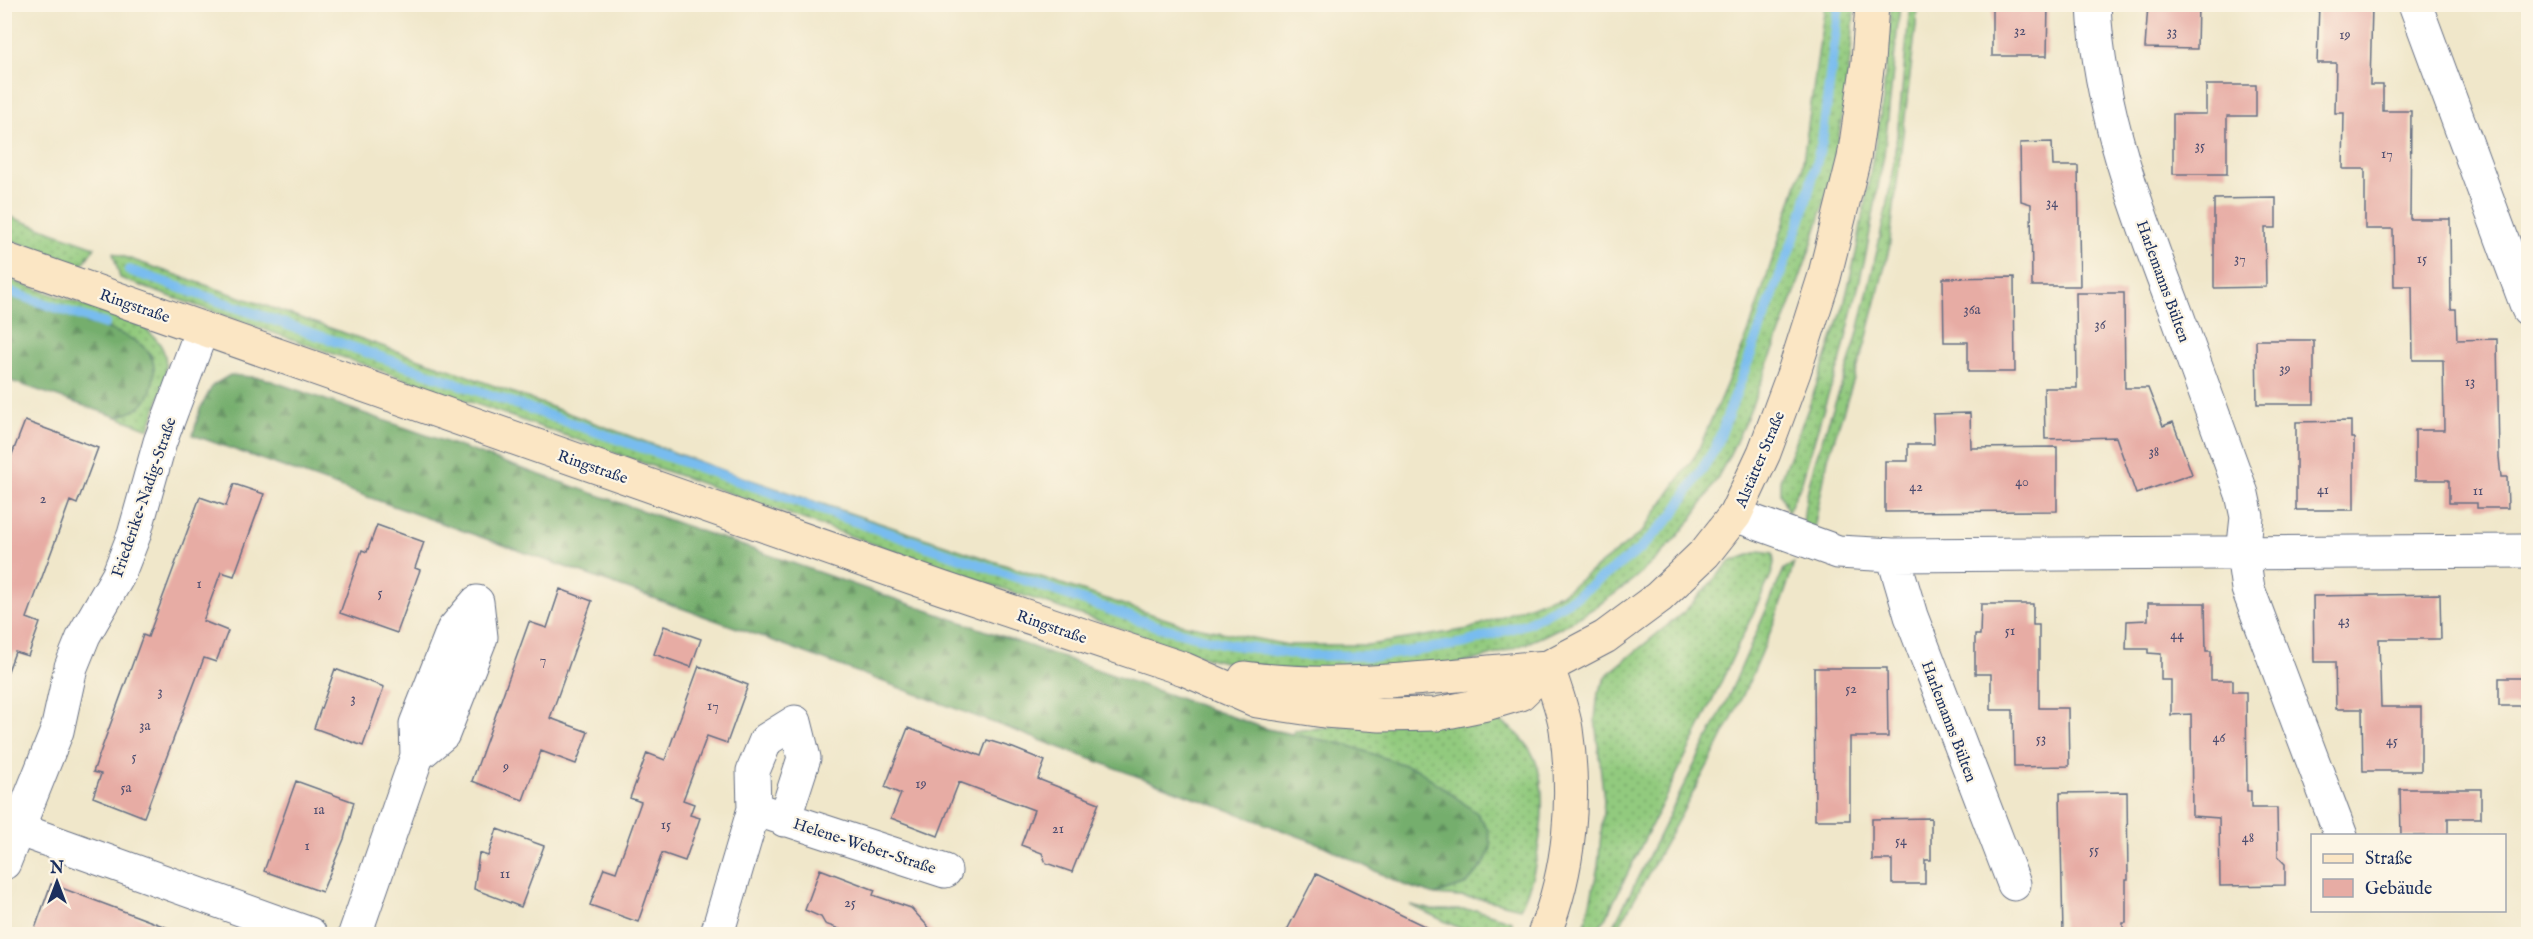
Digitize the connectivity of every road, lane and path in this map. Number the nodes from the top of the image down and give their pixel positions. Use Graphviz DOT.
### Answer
graph roads {
  1 [pos="1872,4"];
  2 [pos="2094,4"];
  3 [pos="2415,4"];
  4 [pos="4,259"];
  5 [pos="2529,309"];
  6 [pos="202,329"];
  7 [pos="1735,515"];
  8 [pos="2529,551"];
  9 [pos="2243,554"];
  10 [pos="1893,555"];
  11 [pos="1548,667"];
  12 [pos="417,756"];
  13 [pos="754,808"];
  14 [pos="784,820"];
  15 [pos="11,822"];
  16 [pos="2340,834"];
  17 [pos="4,863"];
  18 [pos="945,871"];
  19 [pos="2014,884"];
  20 [pos="310,934"];
  21 [pos="355,934"];
  22 [pos="717,934"];
  23 [pos="1544,934"];
  1 -- 7 [label="main road, Alstätter Straße"];
  2 -- 9 [label="street, Harlemanns Bülten"];
  3 -- 5 [label="street"];
  4 -- 6 [label="main road, Ringstraße"];
  6 -- 11 [label="main road, Ringstraße"];
  6 -- 15 [label="street, Friederike-Nadig-Straße"];
  7 -- 10 [label="street"];
  7 -- 11 [label="main road, Alstätter Straße"];
  8 -- 9 [label="street"];
  9 -- 10 [label="street"];
  9 -- 16 [label="street, Harlemanns Bülten"];
  10 -- 19 [label="street, Harlemanns Bülten"];
  11 -- 23 [label="main road"];
  12 -- 21 [label="street"];
  13 -- 14 [label="street, Helene-Weber-Straße"];
  13 -- 14 [label="street, Helene-Weber-Straße"];
  13 -- 22 [label="street, Helene-Weber-Straße"];
  14 -- 18 [label="street, Helene-Weber-Straße"];
  15 -- 17 [label="street, Friederike-Nadig-Straße"];
  15 -- 20 [label="street"];
}
